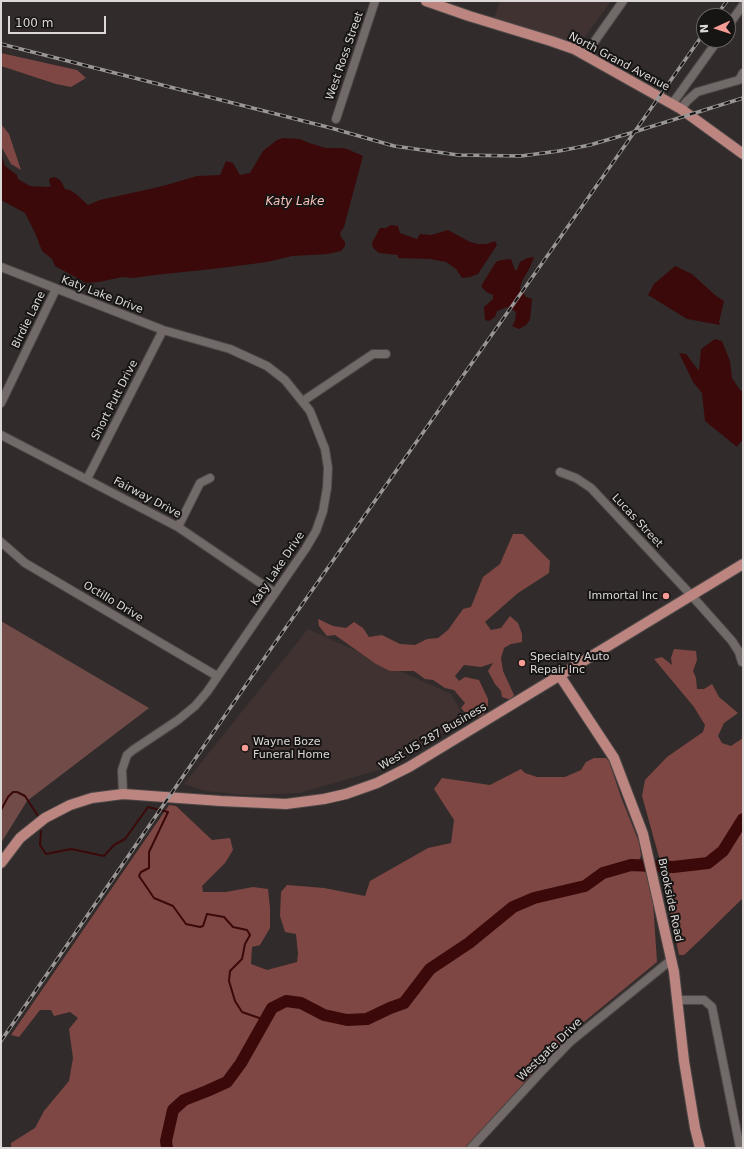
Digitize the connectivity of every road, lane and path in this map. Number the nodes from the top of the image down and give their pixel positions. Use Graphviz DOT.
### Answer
graph roads {
  1 [pos="375,1"];
  2 [pos="426,1"];
  3 [pos="623,1"];
  4 [pos="743,5"];
  5 [pos="736,15"];
  6 [pos="713,48"];
  7 [pos="585,55"];
  8 [pos="742,77"];
  9 [pos="677,107"];
  10 [pos="336,118"];
  11 [pos="743,154"];
  12 [pos="1,267"];
  13 [pos="56,289"];
  14 [pos="162,330"];
  15 [pos="386,354"];
  16 [pos="303,401"];
  17 [pos="1,403"];
  18 [pos="1,435"];
  19 [pos="560,472"];
  20 [pos="210,478"];
  21 [pos="87,479"];
  22 [pos="178,527"];
  23 [pos="1,542"];
  24 [pos="743,564"];
  25 [pos="275,593"];
  26 [pos="692,596"];
  27 [pos="742,662"];
  28 [pos="217,676"];
  29 [pos="560,676"];
  30 [pos="123,794"];
  31 [pos="1,863"];
  32 [pos="671,960"];
  33 [pos="677,1000"];
  34 [pos="471,1148"];
  35 [pos="700,1148"];
  36 [pos="740,1148"];
  1 -- 10 [label="street, West Ross Street"];
  2 -- 7 [label="main road, North Grand Avenue"];
  3 -- 7 [label="street"];
  4 -- 5 [label="street"];
  6 -- 9 [label="street"];
  7 -- 9 [label="main road, North Grand Avenue"];
  8 -- 9 [label="street"];
  9 -- 11 [label="main road, North Grand Avenue"];
  12 -- 13 [label="street, Katy Lake Drive"];
  13 -- 14 [label="street, Katy Lake Drive"];
  13 -- 17 [label="street, Birdie Lane"];
  14 -- 16 [label="street, Katy Lake Drive"];
  14 -- 21 [label="street, Short Putt Drive"];
  15 -- 16 [label="street"];
  16 -- 25 [label="street, Katy Lake Drive"];
  18 -- 21 [label="street, Fairway Drive"];
  19 -- 26 [label="street, Lucas Street"];
  20 -- 22 [label="street"];
  21 -- 22 [label="street, Fairway Drive"];
  22 -- 25 [label="street, Fairway Drive"];
  23 -- 28 [label="street, Octillo Drive"];
  24 -- 26 [label="main road, West US 287 Business"];
  25 -- 28 [label="street, Katy Lake Drive"];
  26 -- 27 [label="street, Lucas Street"];
  26 -- 29 [label="main road, West US 287 Business"];
  28 -- 30 [label="street, Katy Lake Drive"];
  29 -- 30 [label="main road, West US 287 Business"];
  29 -- 32 [label="main road, Brookside Road"];
  30 -- 31 [label="main road, West US 287 Business"];
  32 -- 33 [label="main road, Brookside Road"];
  32 -- 34 [label="street, Westgate Drive"];
  33 -- 35 [label="main road, Brookside Road"];
  33 -- 36 [label="street"];
}
